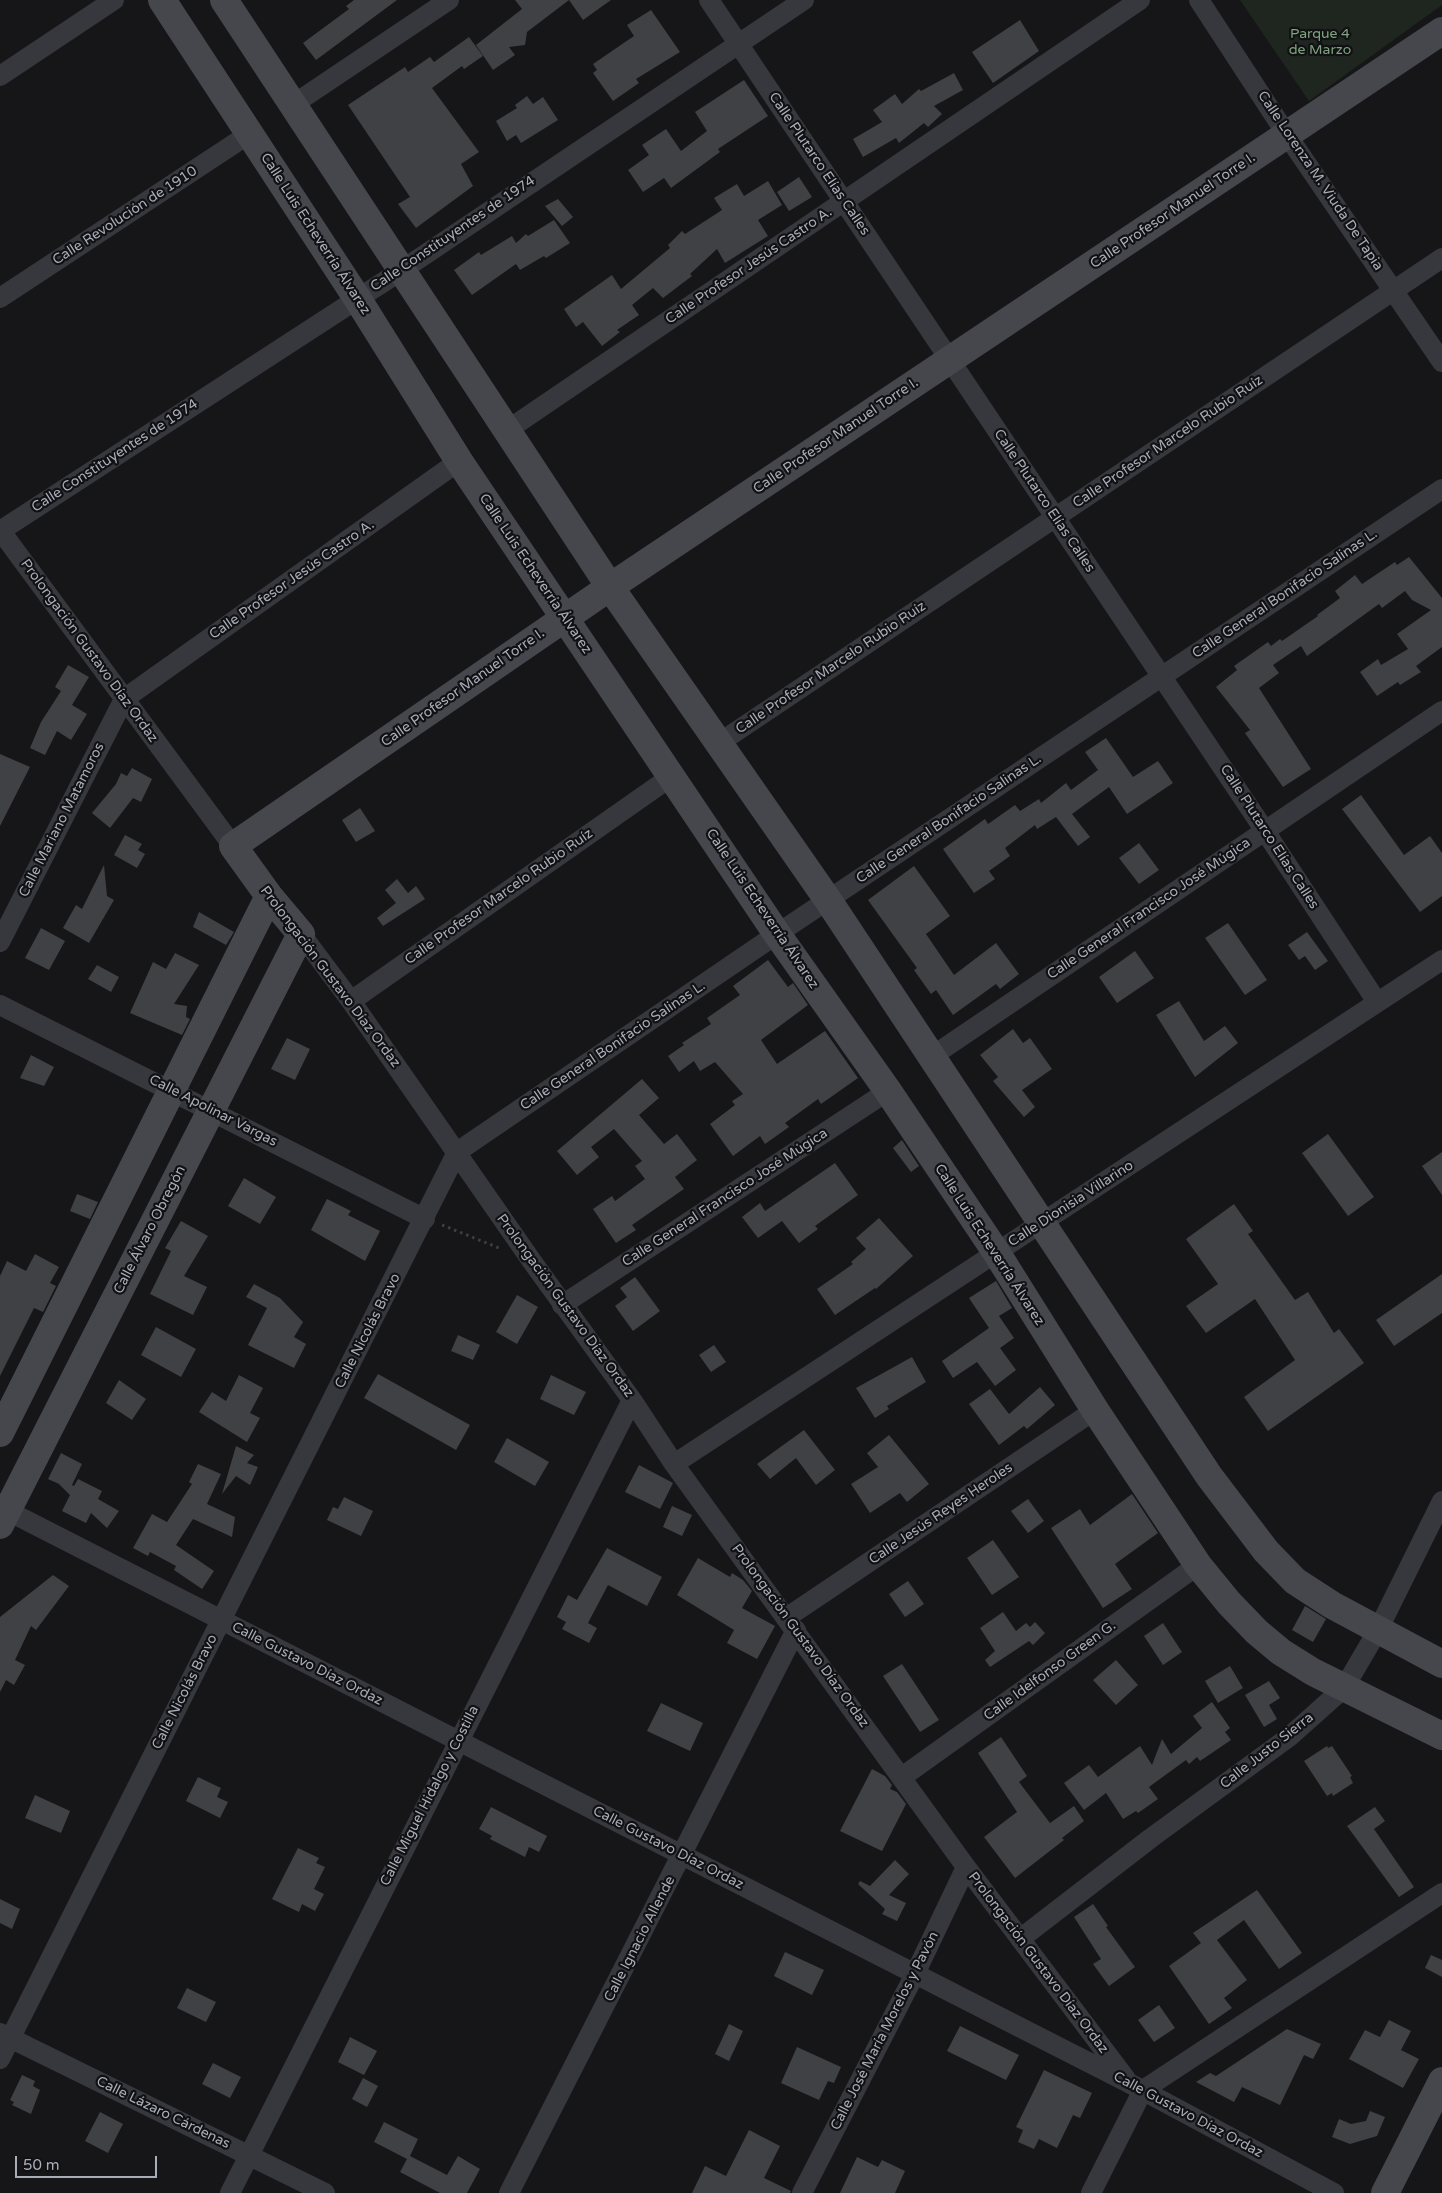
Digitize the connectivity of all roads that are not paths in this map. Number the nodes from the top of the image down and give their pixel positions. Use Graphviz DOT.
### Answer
graph roads {
  1 [pos="114,0"];
  2 [pos="162,0"];
  3 [pos="224,0"];
  4 [pos="449,0"];
  5 [pos="709,0"];
  6 [pos="804,0"];
  7 [pos="1140,0"];
  8 [pos="1199,0"];
  9 [pos="1442,31"];
  10 [pos="738,44"];
  11 [pos="0,76"];
  12 [pos="294,104"];
  13 [pos="249,134"];
  14 [pos="1287,135"];
  15 [pos="844,202"];
  16 [pos="1442,258"];
  17 [pos="402,270"];
  18 [pos="1394,290"];
  19 [pos="0,298"];
  20 [pos="357,298"];
  21 [pos="950,360"];
  22 [pos="1442,362"];
  23 [pos="506,431"];
  24 [pos="459,461"];
  25 [pos="1442,489"];
  26 [pos="1055,518"];
  27 [pos="0,531"];
  28 [pos="610,588"];
  29 [pos="565,618"];
  30 [pos="1162,677"];
  31 [pos="124,699"];
  32 [pos="1442,710"];
  33 [pos="719,743"];
  34 [pos="672,776"];
  35 [pos="1265,831"];
  36 [pos="233,846"];
  37 [pos="270,896"];
  38 [pos="828,900"];
  39 [pos="301,934"];
  40 [pos="777,934"];
  41 [pos="0,942"];
  42 [pos="1442,960"];
  43 [pos="351,1001"];
  44 [pos="1377,1002"];
  45 [pos="0,1005"];
  46 [pos="931,1057"];
  47 [pos="172,1090"];
  48 [pos="888,1091"];
  49 [pos="211,1110"];
  50 [pos="458,1152"];
  51 [pos="425,1219"];
  52 [pos="1041,1223"];
  53 [pos="996,1252"];
  54 [pos="562,1305"];
  55 [pos="632,1400"];
  56 [pos="1095,1410"];
  57 [pos="0,1433"];
  58 [pos="674,1464"];
  59 [pos="1442,1501"];
  60 [pos="2,1514"];
  61 [pos="1198,1565"];
  62 [pos="222,1620"];
  63 [pos="791,1624"];
  64 [pos="1378,1630"];
  65 [pos="1442,1664"];
  66 [pos="1344,1688"];
  67 [pos="1442,1736"];
  68 [pos="458,1741"];
  69 [pos="902,1777"];
  70 [pos="683,1855"];
  71 [pos="966,1867"];
  72 [pos="1442,1893"];
  73 [pos="1020,1939"];
  74 [pos="915,1974"];
  75 [pos="5,2036"];
  76 [pos="0,2059"];
  77 [pos="1442,2081"];
  78 [pos="1136,2087"];
  79 [pos="249,2155"];
  80 [pos="230,2193"];
  81 [pos="325,2193"];
  82 [pos="509,2193"];
  83 [pos="802,2193"];
  84 [pos="1091,2193"];
  85 [pos="1334,2193"];
  86 [pos="1384,2193"];
  1 -- 11 [label="street"];
  2 -- 13 [label="street, Calle Luis Echeverría Álvarez"];
  3 -- 12 [label="street"];
  4 -- 12 [label="street"];
  5 -- 10 [label="street, Calle Plutarco Elías Calles"];
  6 -- 10 [label="street, Calle Constituyentes de 1974"];
  7 -- 15 [label="street, Calle Profesor Jesús Castro A."];
  8 -- 14 [label="street, Calle Lorenza M. Viuda De Tapia"];
  9 -- 14 [label="street, Calle Profesor Manuel Torre I."];
  10 -- 15 [label="street, Calle Plutarco Elías Calles"];
  10 -- 17 [label="street, Calle Constituyentes de 1974"];
  12 -- 17 [label="street"];
  13 -- 19 [label="street, Calle Revolución de 1910"];
  13 -- 20 [label="street, Calle Luis Echeverría Álvarez"];
  14 -- 18 [label="street, Calle Lorenza M. Viuda De Tapia"];
  14 -- 21 [label="street, Calle Profesor Manuel Torre I."];
  15 -- 21 [label="street, Calle Plutarco Elías Calles"];
  15 -- 23 [label="street, Calle Profesor Jesús Castro A."];
  16 -- 18 [label="street, Calle Profesor Marcelo Rubio Ruíz"];
  17 -- 20 [label="street, Calle Constituyentes de 1974"];
  17 -- 23 [label="street"];
  18 -- 22 [label="street, Calle Lorenza M. Viuda De Tapia"];
  18 -- 26 [label="street, Calle Profesor Marcelo Rubio Ruíz"];
  20 -- 24 [label="street, Calle Luis Echeverría Álvarez"];
  20 -- 27 [label="street, Calle Constituyentes de 1974"];
  21 -- 26 [label="street, Calle Plutarco Elías Calles"];
  21 -- 28 [label="street, Calle Profesor Manuel Torre I."];
  23 -- 28 [label="street"];
  24 -- 29 [label="street, Calle Luis Echeverría Álvarez"];
  24 -- 31 [label="street, Calle Profesor Jesús Castro A."];
  25 -- 30 [label="street, Calle General Bonifacio Salinas L."];
  26 -- 30 [label="street, Calle Plutarco Elías Calles"];
  26 -- 33 [label="street, Calle Profesor Marcelo Rubio Ruíz"];
  27 -- 31 [label="street, Prolongación Gustavo Díaz Ordaz"];
  28 -- 29 [label="street, Calle Profesor Manuel Torre I."];
  28 -- 33 [label="street"];
  29 -- 34 [label="street, Calle Luis Echeverría Álvarez"];
  29 -- 36 [label="street, Calle Profesor Manuel Torre I."];
  30 -- 35 [label="street, Calle Plutarco Elías Calles"];
  30 -- 38 [label="street, Calle General Bonifacio Salinas L."];
  31 -- 36 [label="street, Prolongación Gustavo Díaz Ordaz"];
  31 -- 41 [label="street, Calle Mariano Matamoros"];
  32 -- 35 [label="street, Calle General Francisco José Múgica"];
  33 -- 38 [label="street"];
  34 -- 40 [label="street, Calle Luis Echeverría Álvarez"];
  34 -- 43 [label="street, Calle Profesor Marcelo Rubio Ruíz"];
  35 -- 44 [label="street, Calle Plutarco Elías Calles"];
  35 -- 46 [label="street, Calle General Francisco José Múgica"];
  36 -- 37 [label="street, Prolongación Gustavo Díaz Ordaz"];
  37 -- 39 [label="street, Prolongación Gustavo Díaz Ordaz"];
  37 -- 47 [label="street"];
  38 -- 40 [label="street, Calle General Bonifacio Salinas L."];
  38 -- 46 [label="street"];
  39 -- 43 [label="street, Prolongación Gustavo Díaz Ordaz"];
  39 -- 49 [label="street, Calle Álvaro Obregón"];
  40 -- 48 [label="street, Calle Luis Echeverría Álvarez"];
  40 -- 50 [label="street, Calle General Bonifacio Salinas L."];
  42 -- 44 [label="street, Calle Dionisia Villarino"];
  43 -- 50 [label="street, Prolongación Gustavo Díaz Ordaz"];
  44 -- 52 [label="street, Calle Dionisia Villarino"];
  45 -- 47 [label="street, Calle Apolinar Vargas"];
  46 -- 52 [label="street"];
  47 -- 49 [label="street, Calle Apolinar Vargas"];
  47 -- 57 [label="street"];
  48 -- 53 [label="street, Calle Luis Echeverría Álvarez"];
  48 -- 54 [label="street, Calle General Francisco José Múgica"];
  49 -- 51 [label="street, Calle Apolinar Vargas"];
  49 -- 60 [label="street, Calle Álvaro Obregón"];
  50 -- 51 [label="street, Calle Nicolás Bravo"];
  50 -- 54 [label="street, Prolongación Gustavo Díaz Ordaz"];
  51 -- 62 [label="street, Calle Nicolás Bravo"];
  52 -- 53 [label="street, Calle Dionisia Villarino"];
  52 -- 64 [label="street"];
  53 -- 56 [label="street, Calle Luis Echeverría Álvarez"];
  53 -- 58 [label="street, Calle Dionisia Villarino"];
  54 -- 55 [label="street, Prolongación Gustavo Díaz Ordaz"];
  55 -- 58 [label="street, Prolongación Gustavo Díaz Ordaz"];
  55 -- 68 [label="street, Calle Miguel Hidalgo y Costilla"];
  56 -- 61 [label="street, Calle Luis Echeverría Álvarez"];
  56 -- 63 [label="street, Calle Jesús Reyes Heroles"];
  58 -- 63 [label="street, Prolongación Gustavo Díaz Ordaz"];
  59 -- 64 [label="street, Calle Justo Sierra"];
  60 -- 62 [label="street, Calle Gustavo Díaz Ordaz"];
  61 -- 66 [label="street, Calle Luis Echeverría Álvarez"];
  61 -- 69 [label="street, Calle Idelfonso Green G."];
  62 -- 68 [label="street, Calle Gustavo Díaz Ordaz"];
  62 -- 75 [label="street, Calle Nicolás Bravo"];
  63 -- 69 [label="street, Prolongación Gustavo Díaz Ordaz"];
  63 -- 70 [label="street, Calle Ignacio Allende"];
  64 -- 65 [label="street"];
  64 -- 66 [label="street, Calle Justo Sierra"];
  66 -- 67 [label="street, Calle Luis Echeverría Álvarez"];
  66 -- 73 [label="street, Calle Justo Sierra"];
  68 -- 70 [label="street, Calle Gustavo Díaz Ordaz"];
  68 -- 79 [label="street, Calle Miguel Hidalgo y Costilla"];
  69 -- 71 [label="street, Prolongación Gustavo Díaz Ordaz"];
  70 -- 74 [label="street, Calle Gustavo Díaz Ordaz"];
  70 -- 82 [label="street, Calle Ignacio Allende"];
  71 -- 73 [label="street, Prolongación Gustavo Díaz Ordaz"];
  71 -- 74 [label="street, Calle José María Morelos y Pavón"];
  72 -- 78 [label="street"];
  73 -- 78 [label="street, Prolongación Gustavo Díaz Ordaz"];
  74 -- 78 [label="street, Calle Gustavo Díaz Ordaz"];
  74 -- 83 [label="street, Calle José María Morelos y Pavón"];
  75 -- 76 [label="street, Calle Nicolás Bravo"];
  75 -- 79 [label="street, Calle Lázaro Cárdenas"];
  77 -- 86 [label="street"];
  78 -- 84 [label="street"];
  78 -- 85 [label="street, Calle Gustavo Díaz Ordaz"];
  79 -- 80 [label="street, Calle Miguel Hidalgo y Costilla"];
  79 -- 81 [label="street, Calle Lázaro Cárdenas"];
}
